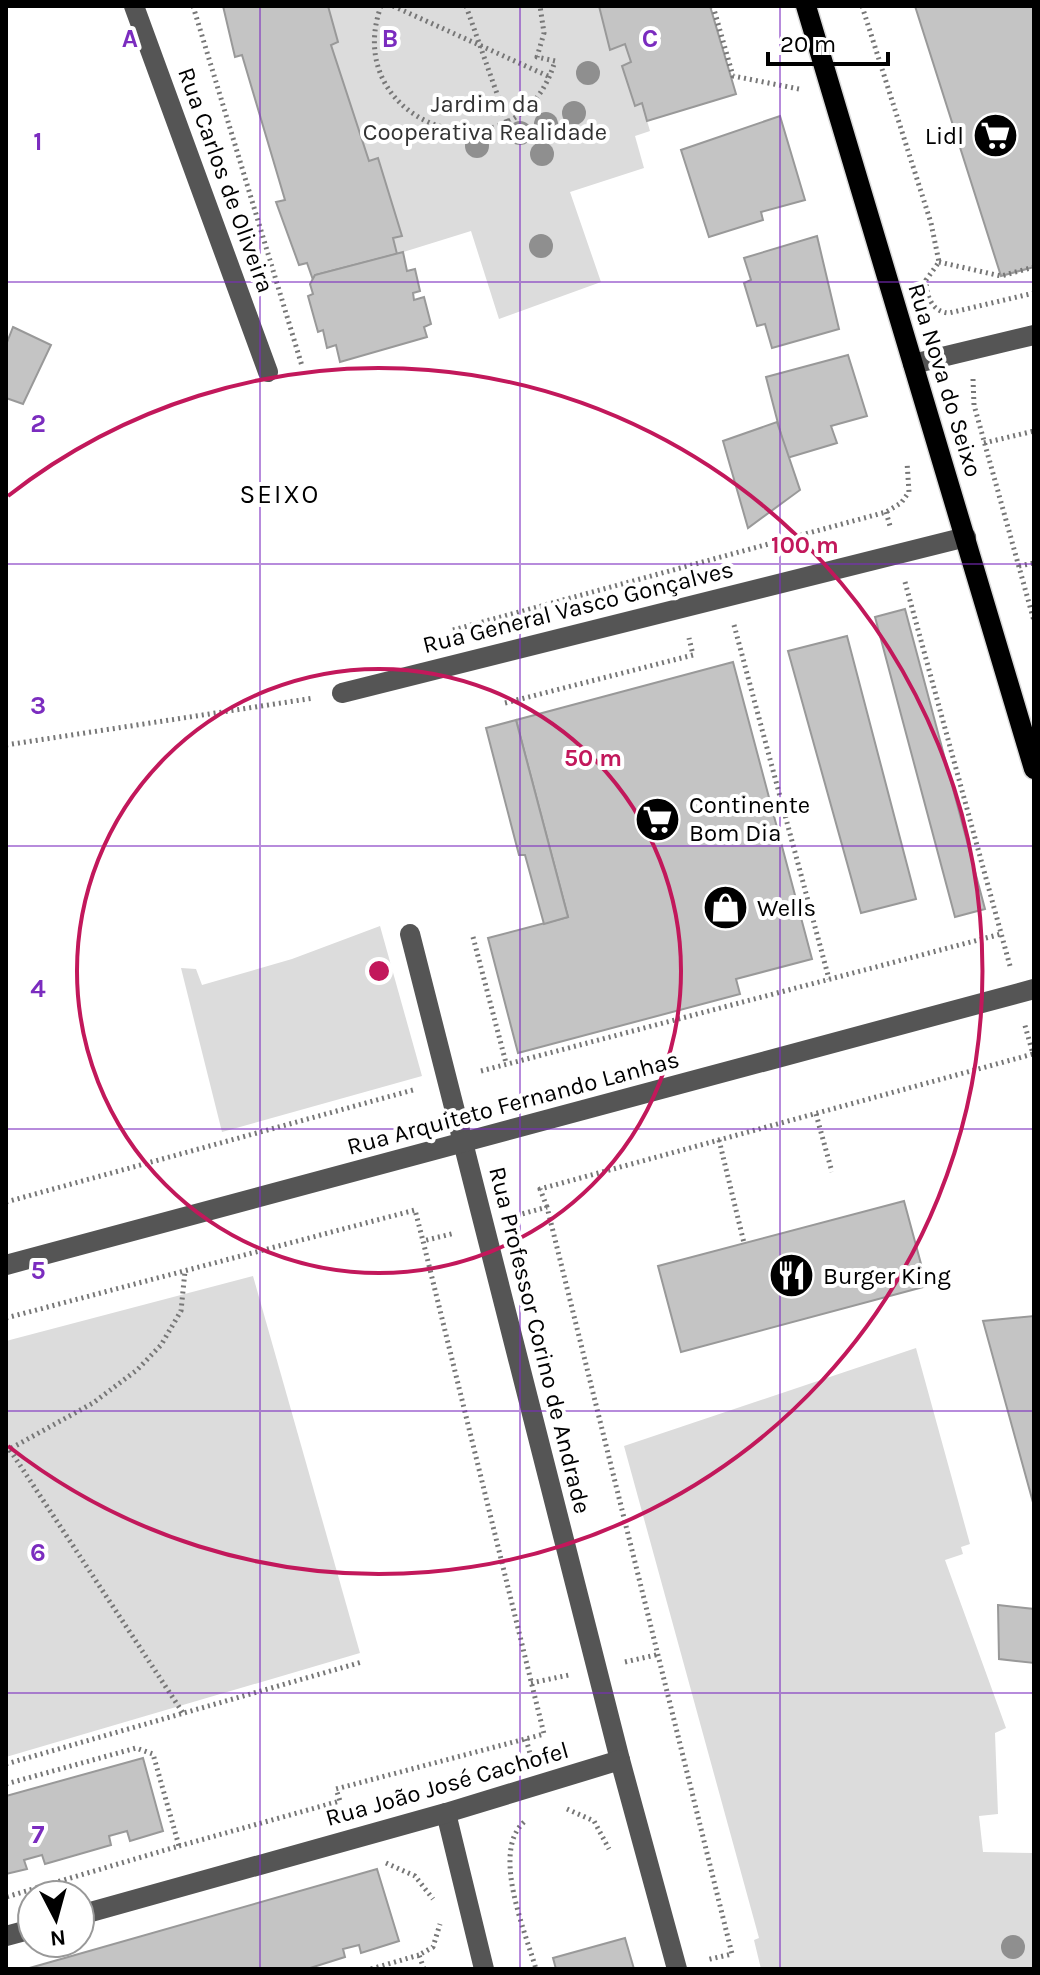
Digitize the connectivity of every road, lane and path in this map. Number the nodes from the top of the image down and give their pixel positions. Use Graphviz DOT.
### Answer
graph roads {
  1 [pos="134,6"];
  2 [pos="193,6"];
  3 [pos="381,6"];
  4 [pos="393,6"];
  5 [pos="466,6"];
  6 [pos="540,6"];
  7 [pos="713,6"];
  8 [pos="806,6"];
  9 [pos="862,6"];
  10 [pos="478,44"];
  11 [pos="550,77"];
  12 [pos="796,89"];
  13 [pos="831,96"];
  14 [pos="800,104"];
  15 [pos="507,122"];
  16 [pos="939,262"];
  17 [pos="1034,267"];
  18 [pos="1034,293"];
  19 [pos="1034,335"];
  20 [pos="913,364"];
  21 [pos="302,366"];
  22 [pos="268,372"];
  23 [pos="984,372"];
  24 [pos="1034,431"];
  25 [pos="984,443"];
  26 [pos="903,449"];
  27 [pos="966,537"];
  28 [pos="1034,563"];
  29 [pos="1019,566"];
  30 [pos="906,583"];
  31 [pos="1034,621"];
  32 [pos="719,628"];
  33 [pos="704,632"];
  34 [pos="444,633"];
  35 [pos="342,693"];
  36 [pos="505,703"];
  37 [pos="6,745"];
  38 [pos="1034,769"];
  39 [pos="410,934"];
  40 [pos="1001,934"];
  41 [pos="473,937"];
  42 [pos="829,979"];
  43 [pos="1026,991"];
  44 [pos="506,1063"];
  45 [pos="481,1071"];
  46 [pos="413,1090"];
  47 [pos="816,1114"];
  48 [pos="719,1140"];
  49 [pos="463,1143"];
  50 [pos="832,1172"];
  51 [pos="6,1202"];
  52 [pos="547,1207"];
  53 [pos="485,1225"];
  54 [pos="423,1241"];
  55 [pos="744,1243"];
  56 [pos="6,1265"];
  57 [pos="185,1271"];
  58 [pos="6,1318"];
  59 [pos="8,1451"];
  60 [pos="362,1662"];
  61 [pos="183,1713"];
  62 [pos="620,1760"];
  63 [pos="6,1764"];
  64 [pos="6,1784"];
  65 [pos="561,1809"];
  66 [pos="446,1813"];
  67 [pos="526,1821"];
  68 [pos="179,1846"];
  69 [pos="381,1863"];
  70 [pos="613,1863"];
  71 [pos="6,1897"];
  72 [pos="436,1905"];
  73 [pos="96,1911"];
  74 [pos="439,1914"];
  75 [pos="732,1954"];
  76 [pos="419,1955"];
  77 [pos="371,1969"];
  78 [pos="424,1969"];
  79 [pos="484,1969"];
  80 [pos="536,1969"];
  81 [pos="677,1969"];
  1 -- 22 [label="street, Rua Carlos de Oliveira"];
  2 -- 21 [label="path"];
  3 -- 15 [label="path"];
  4 -- 10 [label="path"];
  5 -- 10 [label="path"];
  6 -- 11 [label="path"];
  7 -- 12 [label="path"];
  8 -- 13 [label="main road, Rua Nova do Seixo"];
  9 -- 16 [label="path"];
  10 -- 11 [label="path"];
  10 -- 15 [label="path"];
  11 -- 15 [label="path"];
  12 -- 13 [label="path"];
  12 -- 14 [label="path"];
  13 -- 20 [label="main road, Rua Nova do Seixo"];
  16 -- 17 [label="path"];
  16 -- 18 [label="path"];
  19 -- 20 [label="street"];
  20 -- 27 [label="main road, Rua Nova do Seixo"];
  23 -- 25 [label="path"];
  24 -- 25 [label="path"];
  25 -- 29 [label="path"];
  26 -- 34 [label="path"];
  27 -- 35 [label="street, Rua General Vasco Gonçalves"];
  27 -- 38 [label="main road, Rua Nova do Seixo"];
  28 -- 29 [label="path"];
  29 -- 31 [label="path"];
  30 -- 40 [label="path"];
  32 -- 42 [label="path"];
  33 -- 36 [label="path"];
  35 -- 37 [label="path"];
  39 -- 49 [label="street, Rua Professor Corino de Andrade"];
  40 -- 42 [label="path"];
  40 -- 43 [label="path"];
  41 -- 44 [label="path"];
  42 -- 44 [label="path"];
  43 -- 47 [label="path"];
  43 -- 49 [label="street, Rua Arquiteto Fernando Lanhas"];
  44 -- 45 [label="path"];
  46 -- 51 [label="path"];
  47 -- 48 [label="path"];
  47 -- 50 [label="path"];
  48 -- 52 [label="path"];
  48 -- 55 [label="path"];
  49 -- 53 [label="street, Rua Professor Corino de Andrade"];
  49 -- 56 [label="street, Rua Arquiteto Fernando Lanhas"];
  52 -- 53 [label="path"];
  52 -- 75 [label="path"];
  53 -- 54 [label="path"];
  53 -- 62 [label="street, Rua Professor Corino de Andrade"];
  54 -- 57 [label="path"];
  54 -- 68 [label="path"];
  57 -- 58 [label="path"];
  57 -- 59 [label="path"];
  59 -- 61 [label="path"];
  60 -- 61 [label="path"];
  61 -- 63 [label="path"];
  62 -- 66 [label="street, Rua João José Cachofel"];
  62 -- 81 [label="street"];
  64 -- 68 [label="path"];
  65 -- 70 [label="path"];
  66 -- 73 [label="street, Rua João José Cachofel"];
  66 -- 79 [label="street"];
  67 -- 80 [label="path"];
  68 -- 71 [label="path"];
  69 -- 72 [label="path"];
  74 -- 76 [label="path"];
  76 -- 77 [label="path"];
  76 -- 78 [label="path"];
}
